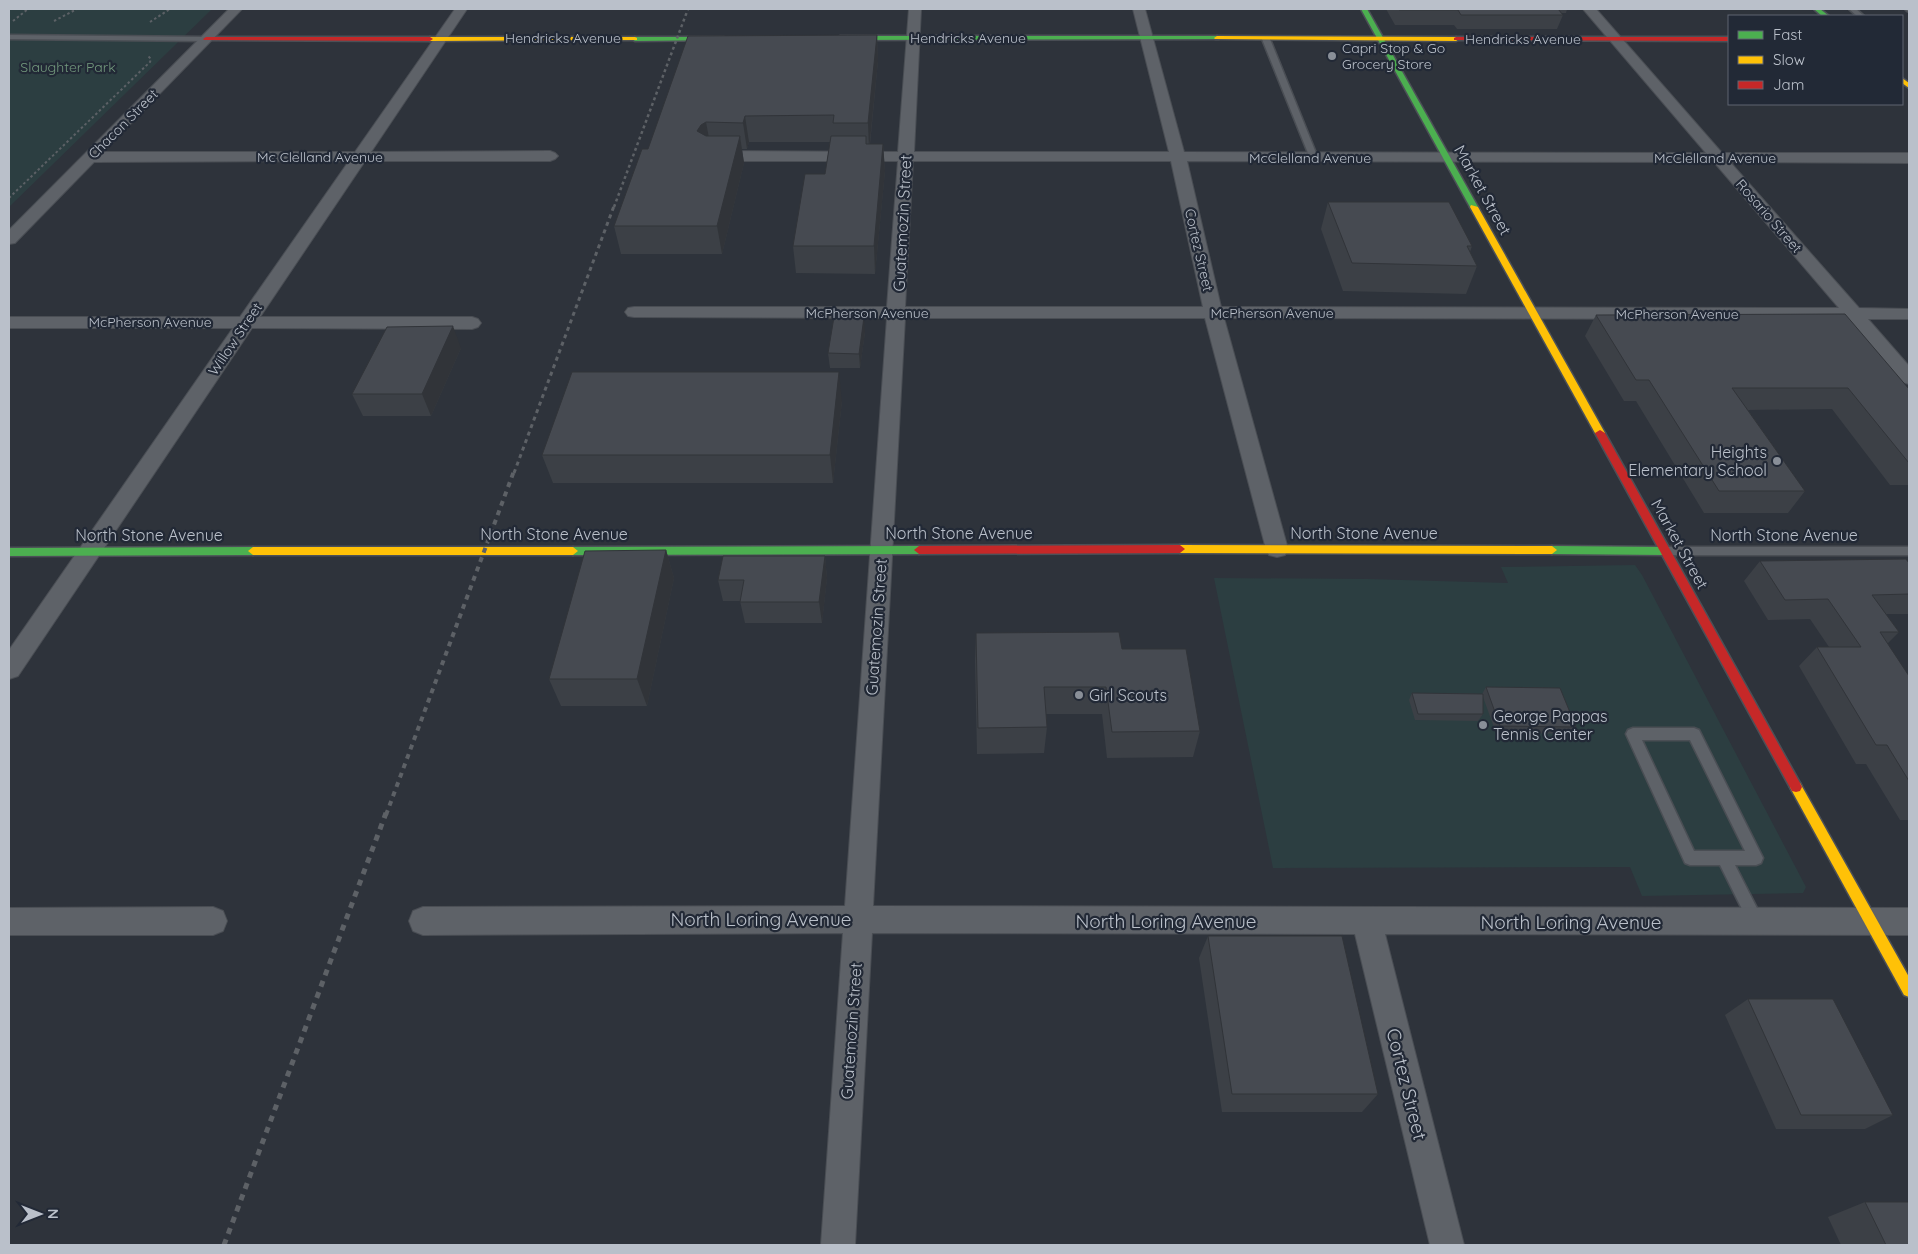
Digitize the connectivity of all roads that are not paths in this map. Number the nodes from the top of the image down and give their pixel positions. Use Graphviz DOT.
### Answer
graph roads {
  1 [pos="236,9"];
  2 [pos="461,9"];
  3 [pos="915,9"];
  4 [pos="1139,9"];
  5 [pos="1364,9"];
  6 [pos="1589,9"];
  7 [pos="9,37"];
  8 [pos="441,38"];
  9 [pos="824,38"];
  10 [pos="913,38"];
  11 [pos="206,39"];
  12 [pos="736,39"];
  13 [pos="1147,39"];
  14 [pos="1266,39"];
  15 [pos="1381,39"];
  16 [pos="1615,39"];
  17 [pos="1728,39"];
  18 [pos="550,156"];
  19 [pos="711,156"];
  20 [pos="90,157"];
  21 [pos="360,157"];
  22 [pos="906,157"];
  23 [pos="1178,157"];
  24 [pos="1314,158"];
  25 [pos="1447,158"];
  26 [pos="1718,158"];
  27 [pos="1909,158"];
  28 [pos="9,239"];
  29 [pos="634,312"];
  30 [pos="896,313"];
  31 [pos="1213,313"];
  32 [pos="1533,314"];
  33 [pos="1854,314"];
  34 [pos="1909,314"];
  35 [pos="9,322"];
  36 [pos="247,322"];
  37 [pos="472,323"];
  38 [pos="1909,378"];
  39 [pos="881,549"];
  40 [pos="1277,549"];
  41 [pos="89,551"];
  42 [pos="1665,551"];
  43 [pos="1909,551"];
  44 [pos="9,552"];
  45 [pos="9,669"];
  46 [pos="1724,858"];
  47 [pos="858,919"];
  48 [pos="423,920"];
  49 [pos="213,921"];
  50 [pos="9,922"];
  51 [pos="1367,922"];
  52 [pos="1756,922"];
  53 [pos="1871,922"];
  54 [pos="1909,922"];
  55 [pos="1909,990"];
  56 [pos="838,1245"];
  57 [pos="1447,1245"];
  1 -- 11 [label="street, Chacon Street"];
  2 -- 8 [label="street, Willow Street"];
  3 -- 10 [label="street, Guatemozin Street"];
  4 -- 13 [label="street, Cortez Street"];
  5 -- 15 [label="street, Market Street"];
  6 -- 16 [label="street, Rosario Street"];
  7 -- 11 [label="lane"];
  8 -- 11 [label="street, Hendricks Avenue"];
  8 -- 12 [label="street, Hendricks Avenue"];
  8 -- 21 [label="street, Willow Street"];
  9 -- 10 [label="street, Hendricks Avenue"];
  10 -- 13 [label="street, Hendricks Avenue"];
  10 -- 22 [label="street, Guatemozin Street"];
  11 -- 20 [label="street, Chacon Street"];
  13 -- 14 [label="street, Hendricks Avenue"];
  13 -- 23 [label="street, Cortez Street"];
  14 -- 15 [label="street, Hendricks Avenue"];
  14 -- 24 [label="lane"];
  15 -- 16 [label="street, Hendricks Avenue"];
  15 -- 25 [label="street, Market Street"];
  16 -- 17 [label="street, Hendricks Avenue"];
  16 -- 26 [label="street, Rosario Street"];
  18 -- 21 [label="street, Mc Clelland Avenue"];
  19 -- 22 [label="street, McClelland Avenue"];
  20 -- 21 [label="street, Mc Clelland Avenue"];
  20 -- 28 [label="street, Chacon Street"];
  21 -- 36 [label="street, Willow Street"];
  22 -- 23 [label="street, McClelland Avenue"];
  22 -- 30 [label="street, Guatemozin Street"];
  23 -- 24 [label="street, McClelland Avenue"];
  23 -- 31 [label="street, Cortez Street"];
  24 -- 25 [label="street, McClelland Avenue"];
  25 -- 26 [label="street, McClelland Avenue"];
  25 -- 32 [label="street, Market Street"];
  26 -- 27 [label="street, McClelland Avenue"];
  26 -- 33 [label="street, Rosario Street"];
  29 -- 30 [label="street, McPherson Avenue"];
  30 -- 31 [label="street, McPherson Avenue"];
  30 -- 39 [label="street, Guatemozin Street"];
  31 -- 32 [label="street, McPherson Avenue"];
  31 -- 40 [label="street, Cortez Street"];
  32 -- 33 [label="street, McPherson Avenue"];
  32 -- 42 [label="street, Market Street"];
  33 -- 34 [label="street, McPherson Avenue"];
  33 -- 38 [label="street, Rosario Street"];
  35 -- 36 [label="street, McPherson Avenue"];
  36 -- 37 [label="street, McPherson Avenue"];
  36 -- 41 [label="street, Willow Street"];
  39 -- 40 [label="street, North Stone Avenue"];
  39 -- 41 [label="street, North Stone Avenue"];
  39 -- 47 [label="street, Guatemozin Street"];
  40 -- 42 [label="street, North Stone Avenue"];
  41 -- 44 [label="street, North Stone Avenue"];
  41 -- 45 [label="street, Willow Street"];
  42 -- 43 [label="lane, North Stone Avenue"];
  42 -- 53 [label="street, Market Street"];
  46 -- 46 [label="lane"];
  46 -- 52 [label="lane"];
  47 -- 48 [label="street, North Loring Avenue"];
  47 -- 51 [label="street, North Loring Avenue"];
  47 -- 56 [label="street, Guatemozin Street"];
  49 -- 50 [label="street"];
  51 -- 52 [label="street, North Loring Avenue"];
  51 -- 57 [label="street, Cortez Street"];
  52 -- 53 [label="street, North Loring Avenue"];
  53 -- 54 [label="street, North Loring Avenue"];
  53 -- 55 [label="street, Market Street"];
}
